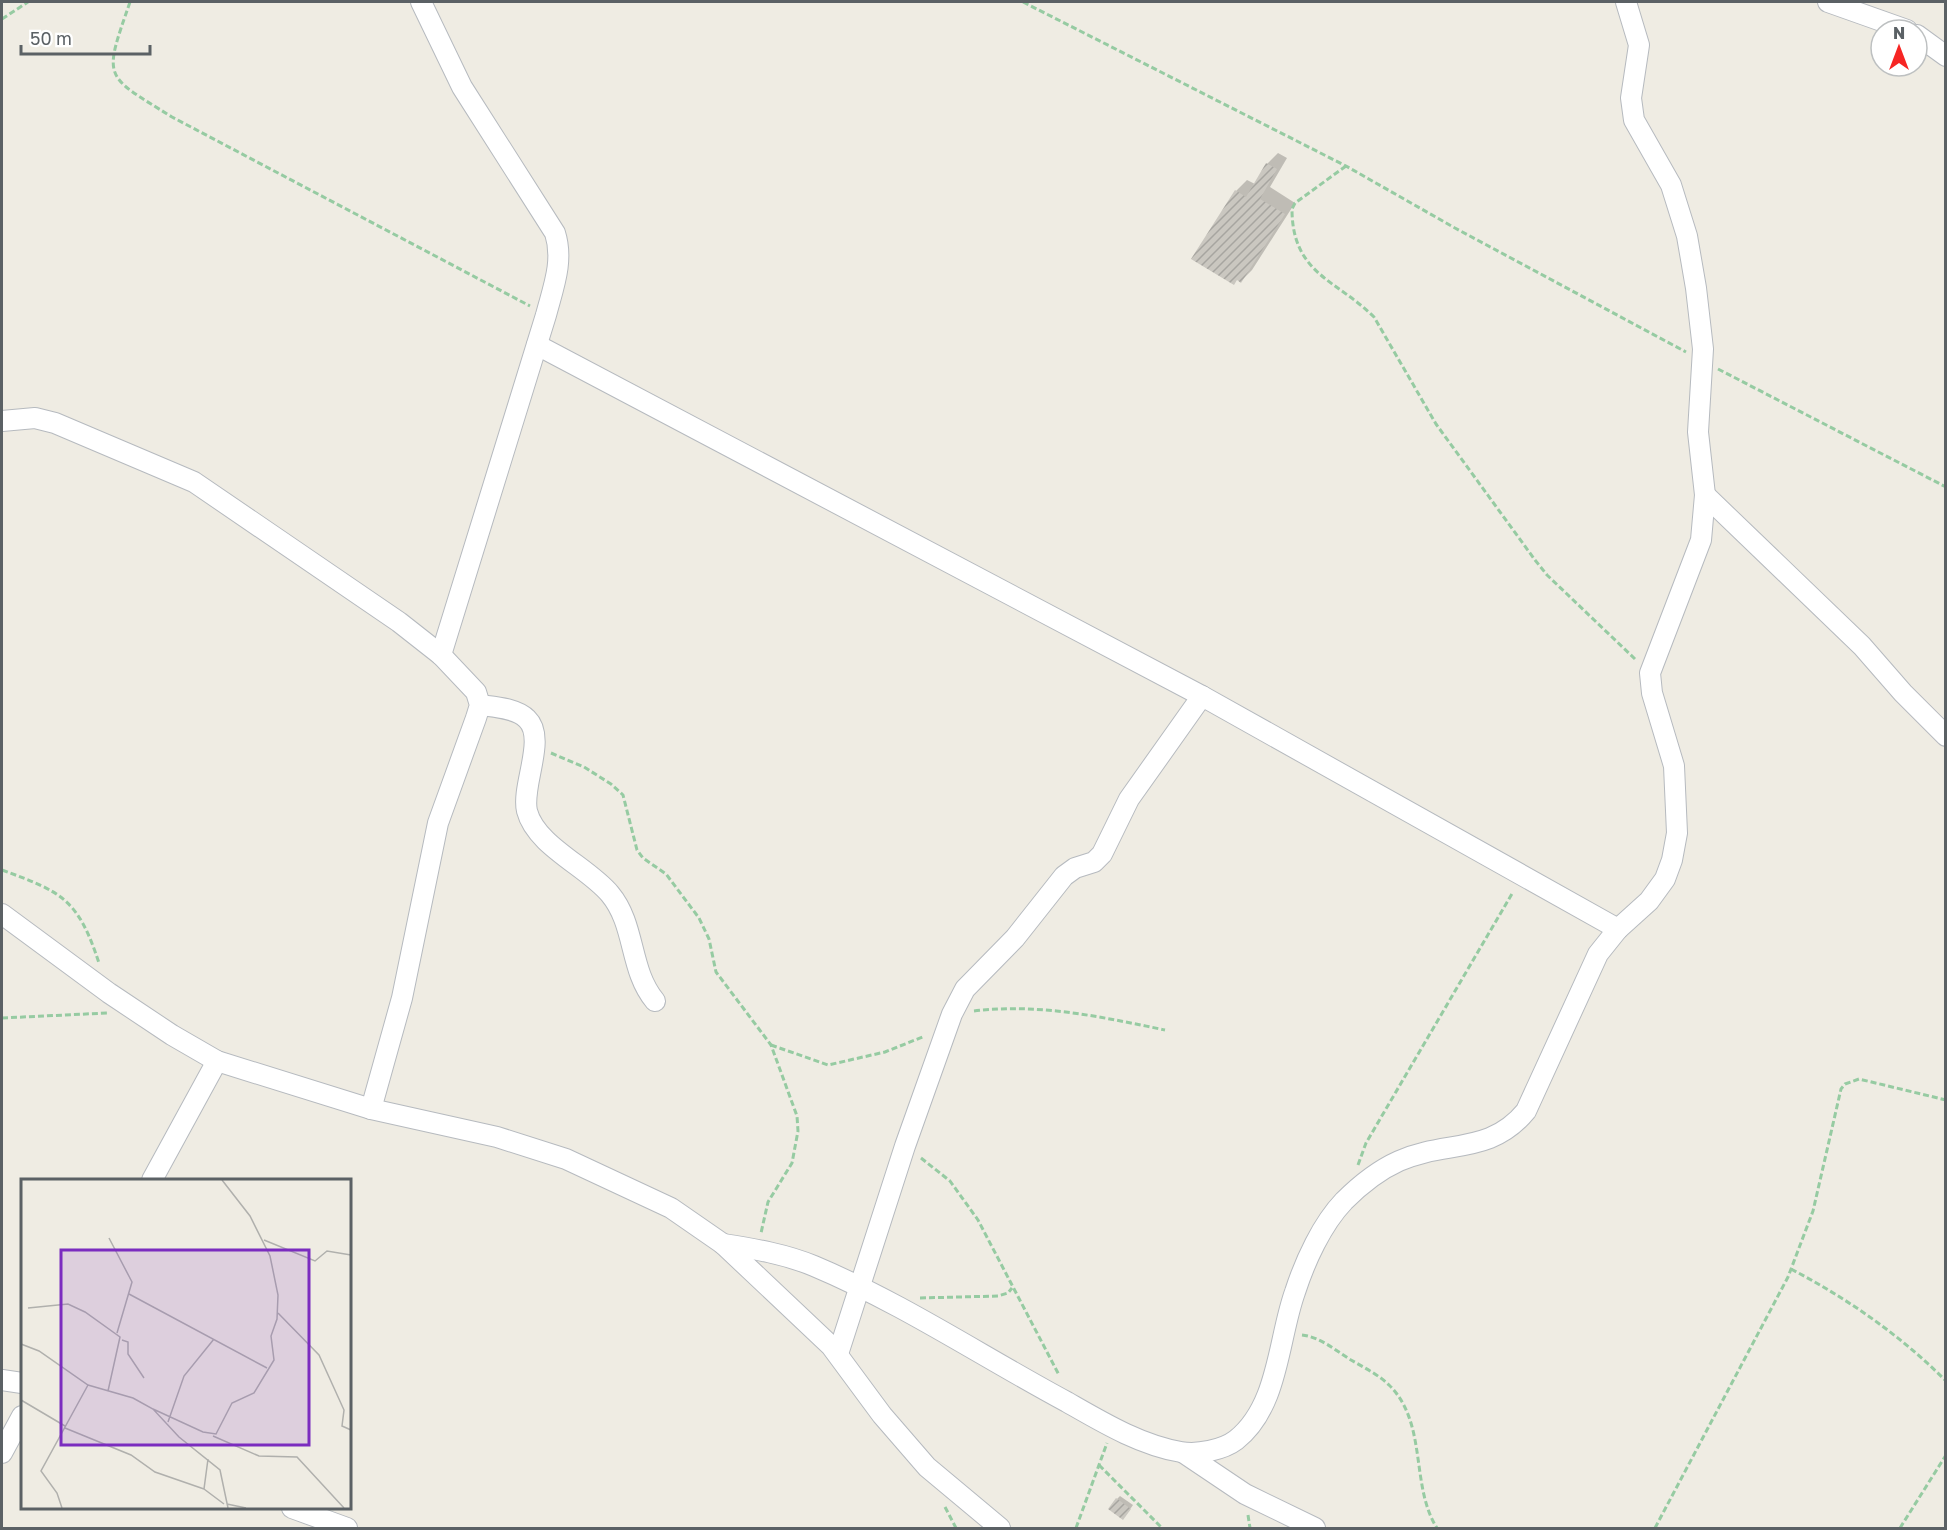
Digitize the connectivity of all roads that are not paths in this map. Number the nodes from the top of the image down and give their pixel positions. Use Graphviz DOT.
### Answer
graph roads {
  1 [pos="421,2"];
  2 [pos="1626,2"];
  3 [pos="1828,2"];
  4 [pos="1873,18"];
  5 [pos="1929,44"];
  6 [pos="1946,56"];
  7 [pos="537,345"];
  8 [pos="2,421"];
  9 [pos="1705,495"];
  10 [pos="441,656"];
  11 [pos="1202,696"];
  12 [pos="480,705"];
  13 [pos="1946,736"];
  14 [pos="2,914"];
  15 [pos="1618,929"];
  16 [pos="655,1001"];
  17 [pos="217,1061"];
  18 [pos="371,1109"];
  19 [pos="153,1179"];
  20 [pos="723,1244"];
  21 [pos="861,1289"];
  22 [pos="838,1354"];
  23 [pos="2,1380"];
  24 [pos="21,1383"];
  25 [pos="21,1418"];
  26 [pos="2,1453"];
  27 [pos="1184,1453"];
  28 [pos="295,1509"];
  29 [pos="347,1528"];
  30 [pos="1000,1528"];
  31 [pos="1316,1528"];
  1 -- 7 [label="street"];
  2 -- 9 [label="street"];
  3 -- 4 [label="street"];
  5 -- 6 [label="street"];
  7 -- 10 [label="street"];
  7 -- 11 [label="street"];
  8 -- 10 [label="street"];
  9 -- 13 [label="street"];
  9 -- 15 [label="street"];
  10 -- 12 [label="street"];
  11 -- 15 [label="street"];
  11 -- 21 [label="street"];
  12 -- 16 [label="street"];
  12 -- 18 [label="street"];
  14 -- 17 [label="street"];
  15 -- 27 [label="street"];
  17 -- 18 [label="street"];
  17 -- 19 [label="street"];
  18 -- 20 [label="street"];
  20 -- 21 [label="street"];
  20 -- 22 [label="street"];
  21 -- 22 [label="street"];
  21 -- 27 [label="street"];
  22 -- 30 [label="street"];
  23 -- 24 [label="street"];
  25 -- 26 [label="street"];
  27 -- 31 [label="street"];
  28 -- 29 [label="street"];
}
